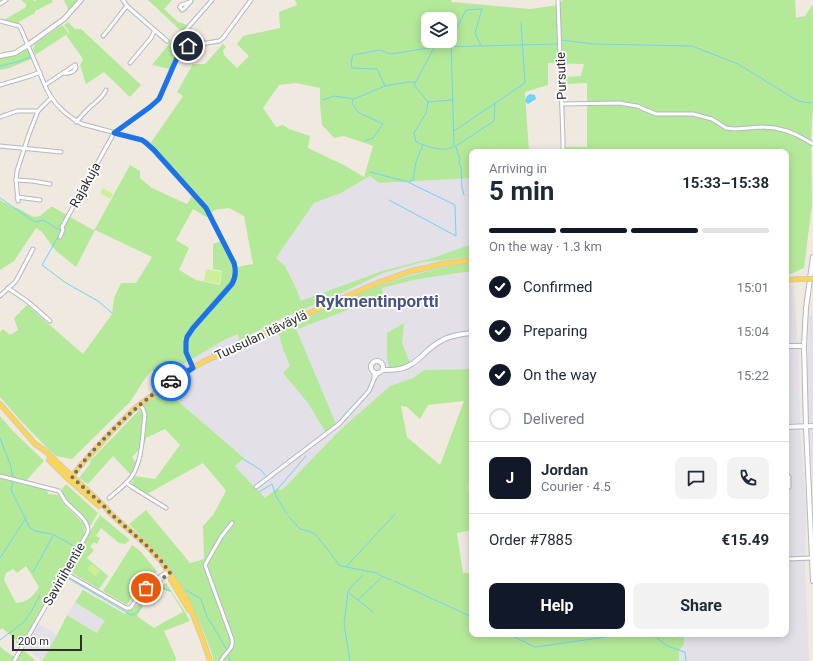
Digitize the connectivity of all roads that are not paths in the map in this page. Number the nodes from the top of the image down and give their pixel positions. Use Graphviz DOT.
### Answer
graph roads {
  1 [pos="6,0"];
  2 [pos="81,0"];
  3 [pos="123,0"];
  4 [pos="212,0"];
  5 [pos="251,0"];
  6 [pos="558,0"];
  7 [pos="0,4"];
  8 [pos="127,6"];
  9 [pos="0,21"];
  10 [pos="155,30"];
  11 [pos="103,36"];
  12 [pos="167,41"];
  13 [pos="28,45"];
  14 [pos="181,49"];
  15 [pos="0,56"];
  16 [pos="130,63"];
  17 [pos="40,72"];
  18 [pos="64,73"];
  19 [pos="0,85"];
  20 [pos="45,85"];
  21 [pos="106,90"];
  22 [pos="51,98"];
  23 [pos="562,104"];
  24 [pos="38,111"];
  25 [pos="0,117"];
  26 [pos="76,122"];
  27 [pos="114,133"];
  28 [pos="813,144"];
  29 [pos="0,146"];
  30 [pos="24,148"];
  31 [pos="563,149"];
  32 [pos="61,152"];
  33 [pos="16,180"];
  34 [pos="50,184"];
  35 [pos="17,197"];
  36 [pos="40,200"];
  37 [pos="18,201"];
  38 [pos="60,237"];
  39 [pos="33,249"];
  40 [pos="813,257"];
  41 [pos="469,261"];
  42 [pos="813,279"];
  43 [pos="789,280"];
  44 [pos="8,288"];
  45 [pos="0,296"];
  46 [pos="50,321"];
  47 [pos="469,334"];
  48 [pos="789,346"];
  49 [pos="804,346"];
  50 [pos="193,368"];
  51 [pos="383,368"];
  52 [pos="376,373"];
  53 [pos="0,404"];
  54 [pos="140,405"];
  55 [pos="806,426"];
  56 [pos="813,426"];
  57 [pos="789,427"];
  58 [pos="0,476"];
  59 [pos="69,477"];
  60 [pos="789,477"];
  61 [pos="126,483"];
  62 [pos="256,487"];
  63 [pos="789,487"];
  64 [pos="109,498"];
  65 [pos="166,508"];
  66 [pos="232,523"];
  67 [pos="812,558"];
  68 [pos="789,559"];
  69 [pos="64,573"];
  70 [pos="168,573"];
  71 [pos="813,581"];
  72 [pos="14,661"];
  73 [pos="210,661"];
  74 [pos="221,661"];
  1 -- 7 [label="street"];
  2 -- 13 [label="street"];
  3 -- 8 [label="street"];
  4 -- 14 [label="street"];
  5 -- 14 [label="street"];
  6 -- 23 [label="street, Pursutie"];
  8 -- 10 [label="street"];
  8 -- 11 [label="street"];
  9 -- 13 [label="street"];
  10 -- 12 [label="street"];
  10 -- 16 [label="street"];
  13 -- 15 [label="street"];
  13 -- 17 [label="street"];
  14 -- 27 [label="street"];
  17 -- 19 [label="street"];
  17 -- 20 [label="street"];
  18 -- 20 [label="street"];
  20 -- 22 [label="street"];
  21 -- 26 [label="street"];
  22 -- 24 [label="street"];
  22 -- 26 [label="street"];
  23 -- 28 [label="street"];
  23 -- 31 [label="street, Pursutie"];
  24 -- 25 [label="street"];
  24 -- 30 [label="street"];
  26 -- 27 [label="street"];
  27 -- 38 [label="street, Rajakuja"];
  27 -- 50 [label="street"];
  29 -- 30 [label="street"];
  30 -- 32 [label="street"];
  30 -- 33 [label="street"];
  33 -- 34 [label="street"];
  33 -- 35 [label="street"];
  35 -- 36 [label="street"];
  35 -- 37 [label="street"];
  39 -- 44 [label="street"];
  40 -- 49 [label="street"];
  41 -- 50 [label="main road, Tuusulan itäväylä"];
  42 -- 43 [label="main road, bridge"];
  44 -- 45 [label="street"];
  44 -- 46 [label="street"];
  47 -- 51 [label="street"];
  48 -- 49 [label="street"];
  49 -- 55 [label="street"];
  50 -- 54 [label="main road, Tuusulan itäväylä"];
  51 -- 52 [label="street"];
  51 -- 52 [label="street"];
  52 -- 62 [label="street"];
  53 -- 59 [label="main road"];
  54 -- 59 [label="main road, Tuusulan itäväylä"];
  54 -- 61 [label="street"];
  55 -- 56 [label="street"];
  55 -- 57 [label="street"];
  55 -- 67 [label="street"];
  58 -- 69 [label="street, Saviriihentie"];
  59 -- 70 [label="main road"];
  60 -- 63 [label="street"];
  61 -- 64 [label="street"];
  61 -- 65 [label="street"];
  66 -- 74 [label="street"];
  67 -- 68 [label="street"];
  67 -- 71 [label="street"];
  69 -- 70 [label="street"];
  69 -- 72 [label="street, Saviriihentie"];
  70 -- 73 [label="main road"];
}
